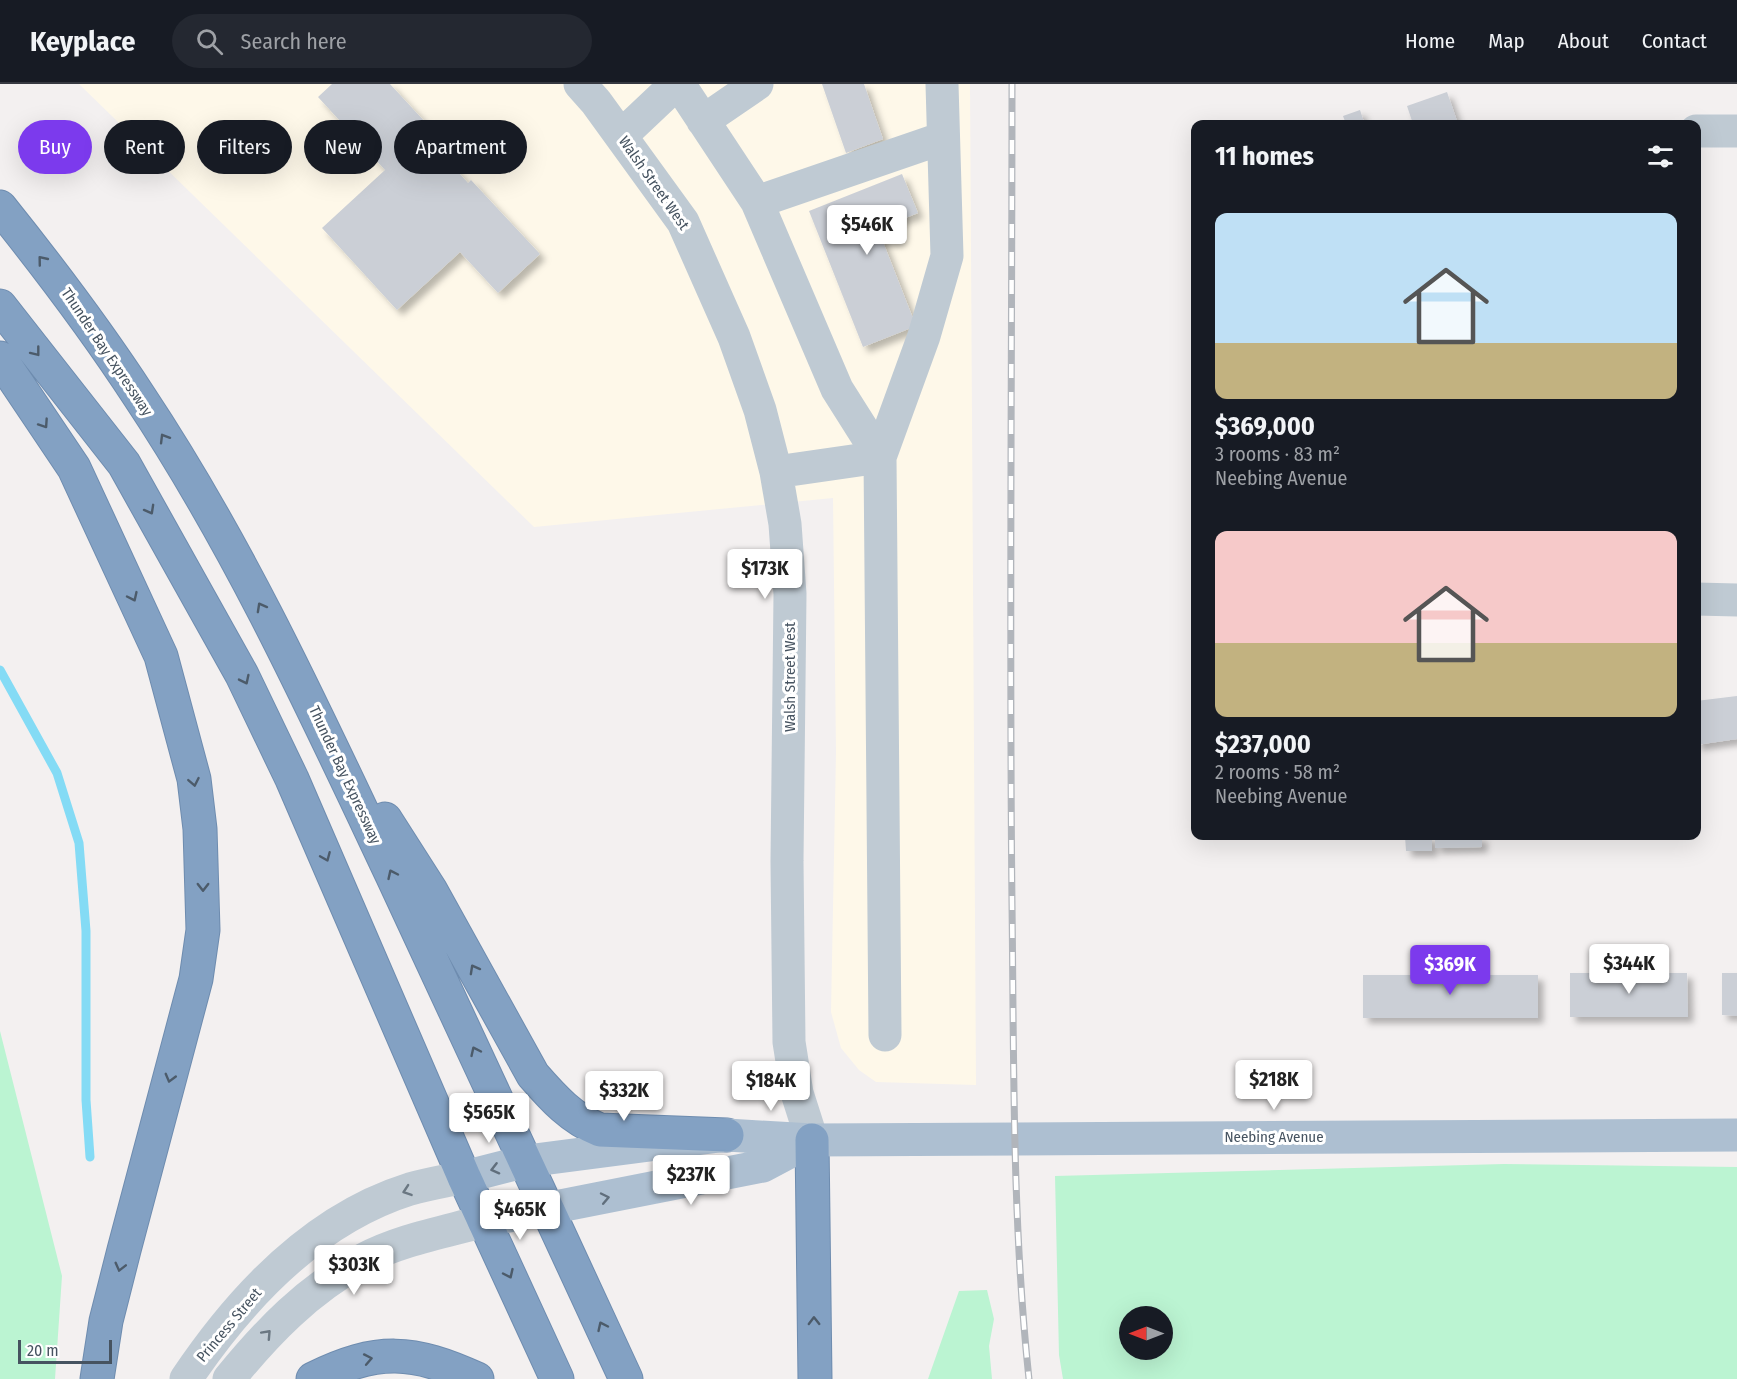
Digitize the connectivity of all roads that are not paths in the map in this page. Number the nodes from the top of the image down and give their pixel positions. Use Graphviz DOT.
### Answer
graph roads {
  1 [pos="580,84"];
  2 [pos="677,84"];
  3 [pos="758,84"];
  4 [pos="942,84"];
  5 [pos="703,121"];
  6 [pos="1701,131"];
  7 [pos="1737,131"];
  8 [pos="621,136"];
  9 [pos="944,138"];
  10 [pos="757,202"];
  11 [pos="0,207"];
  12 [pos="0,306"];
  13 [pos="0,358"];
  14 [pos="880,457"];
  15 [pos="776,472"];
  16 [pos="1701,599"];
  17 [pos="1737,600"];
  18 [pos="308,696"];
  19 [pos="885,1035"];
  20 [pos="727,1135"];
  21 [pos="1737,1135"];
  22 [pos="812,1140"];
  23 [pos="527,1161"];
  24 [pos="464,1177"];
  25 [pos="548,1210"];
  26 [pos="484,1221"];
  27 [pos="97,1379"];
  28 [pos="186,1379"];
  29 [pos="229,1379"];
  30 [pos="313,1379"];
  31 [pos="477,1379"];
  32 [pos="557,1379"];
  33 [pos="626,1379"];
  34 [pos="815,1379"];
  1 -- 8 [label="street, Walsh Street West"];
  2 -- 5 [label="street"];
  2 -- 8 [label="street"];
  3 -- 5 [label="street"];
  4 -- 9 [label="street"];
  5 -- 10 [label="street"];
  6 -- 7 [label="street"];
  8 -- 15 [label="street, Walsh Street West"];
  9 -- 10 [label="street"];
  9 -- 14 [label="street"];
  10 -- 14 [label="street"];
  18 -- 11 [label="highway, Thunder Bay Expressway, one-way"];
  12 -- 24 [label="highway, one-way"];
  13 -- 27 [label="highway, one-way"];
  14 -- 15 [label="street"];
  14 -- 19 [label="street"];
  15 -- 22 [label="street, Walsh Street West"];
  16 -- 17 [label="street"];
  20 -- 18 [label="highway, one-way"];
  23 -- 18 [label="highway, Thunder Bay Expressway, one-way"];
  20 -- 22 [label="main road, Neebing Avenue"];
  20 -- 23 [label="main road, Neebing Avenue"];
  21 -- 22 [label="main road, Neebing Avenue"];
  25 -- 22 [label="main road, Neebing Avenue, one-way"];
  34 -- 22 [label="highway, one-way"];
  23 -- 24 [label="main road, Neebing Avenue, one-way"];
  23 -- 25 [label="highway, Thunder Bay Expressway"];
  24 -- 26 [label="highway"];
  24 -- 28 [label="street, Princess Street, one-way"];
  25 -- 26 [label="main road, Neebing Avenue"];
  33 -- 25 [label="highway, Thunder Bay Expressway, one-way"];
  29 -- 26 [label="street, one-way"];
  26 -- 32 [label="highway, one-way"];
  30 -- 31 [label="highway, one-way"];
}
